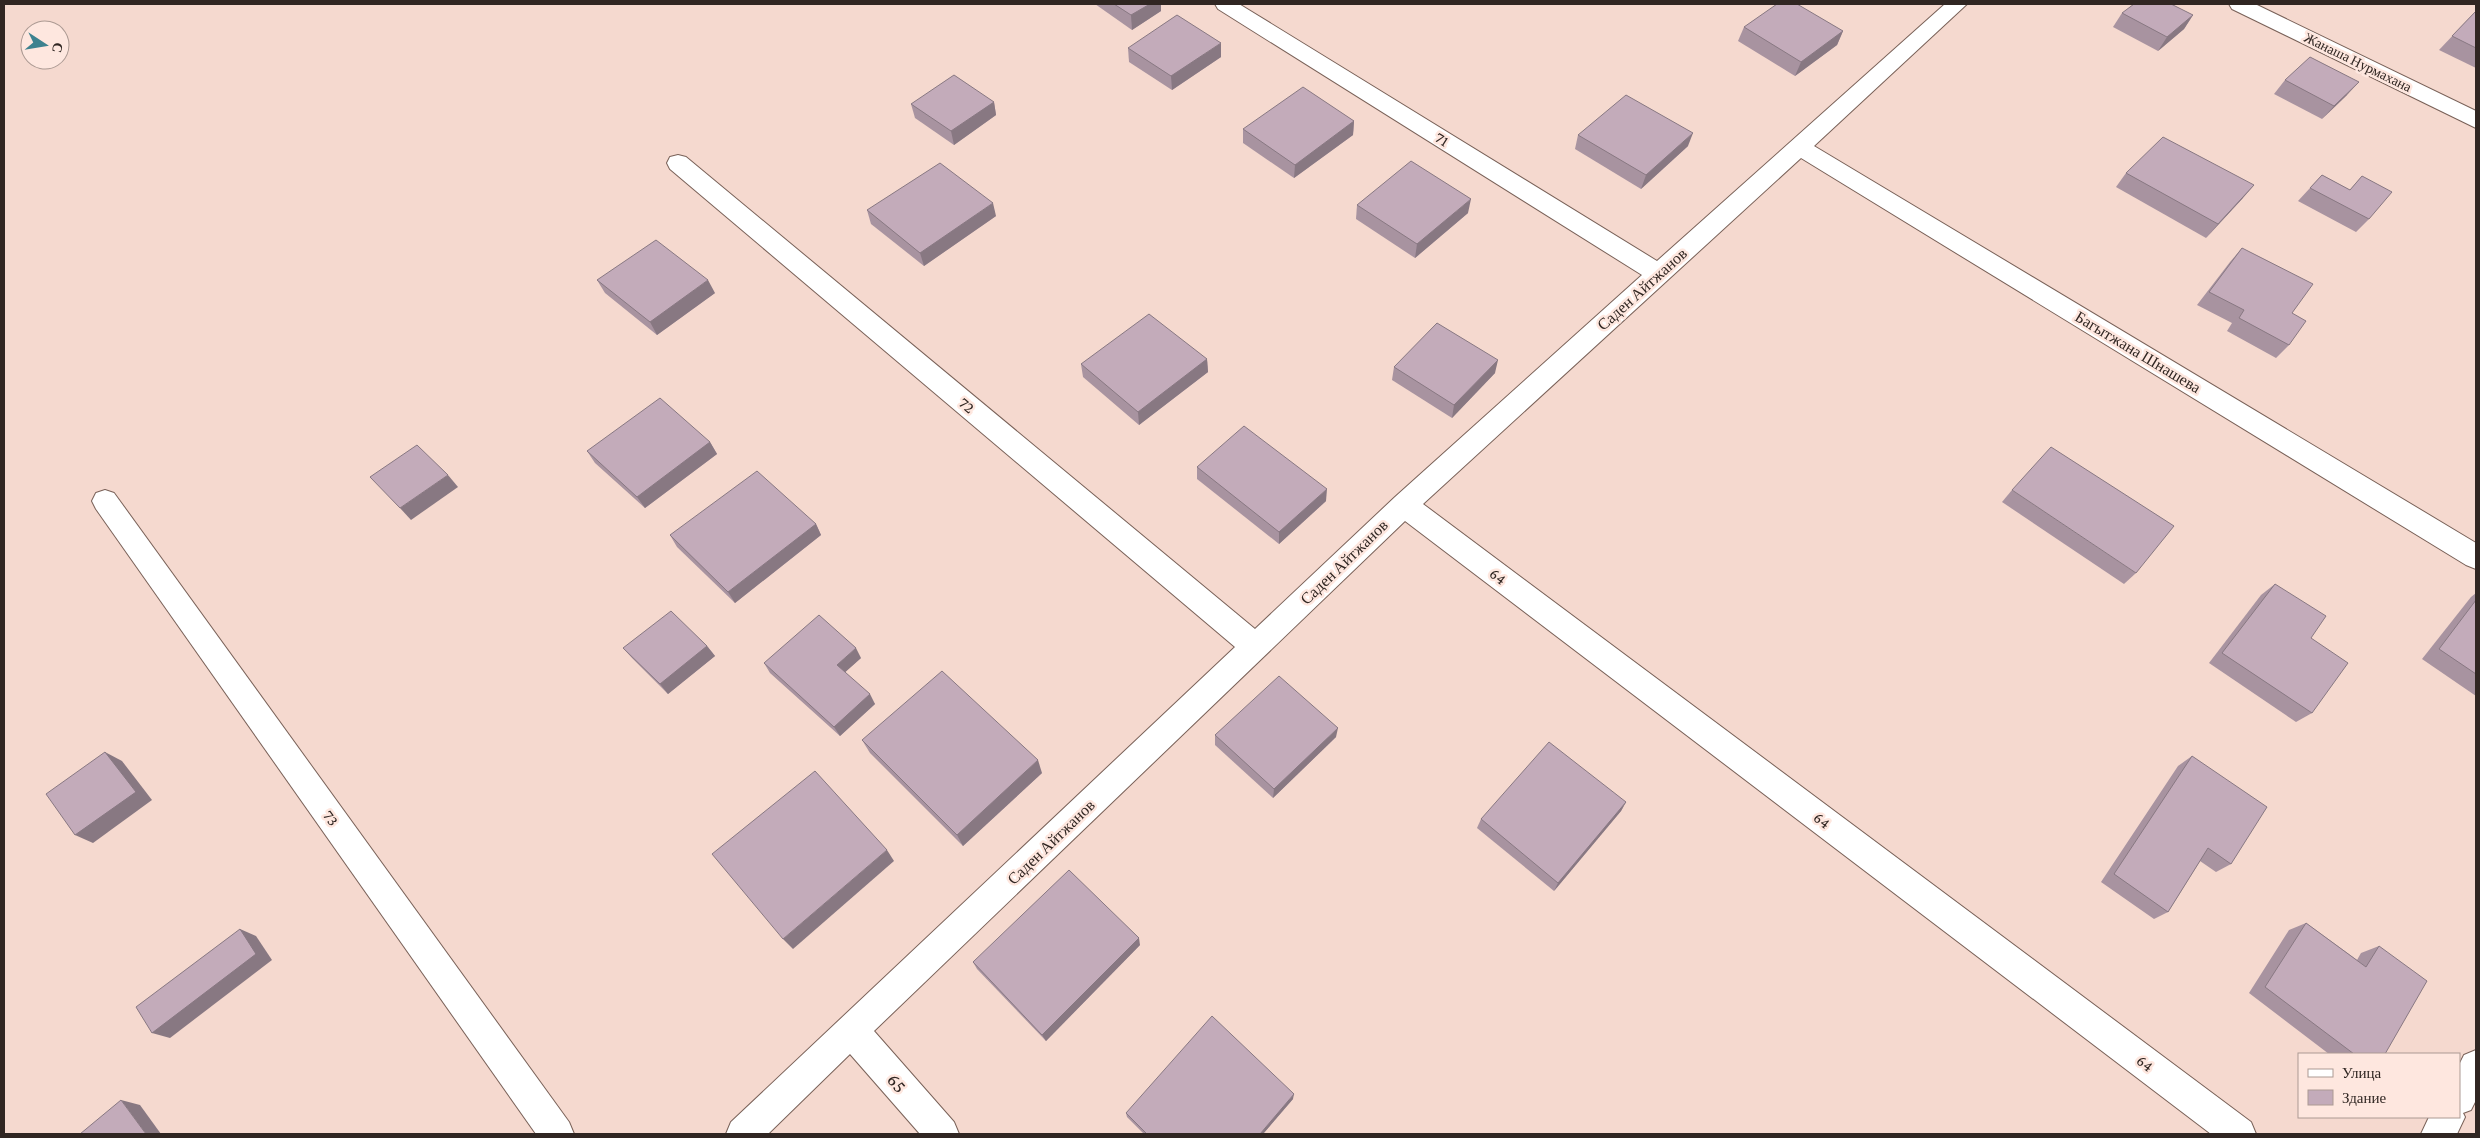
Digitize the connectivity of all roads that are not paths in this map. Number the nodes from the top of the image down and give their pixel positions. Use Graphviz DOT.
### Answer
graph roads {
  1 [pos="1225,4"];
  2 [pos="1957,4"];
  3 [pos="2239,4"];
  4 [pos="2476,120"];
  5 [pos="1799,147"];
  6 [pos="678,163"];
  7 [pos="1659,274"];
  8 [pos="104,501"];
  9 [pos="1404,505"];
  10 [pos="2476,557"];
  11 [pos="1256,647"];
  12 [pos="852,1031"];
  13 [pos="2476,1067"];
  14 [pos="2460,1096"];
  15 [pos="2447,1118"];
  16 [pos="557,1134"];
  17 [pos="743,1134"];
  18 [pos="942,1134"];
  19 [pos="2240,1134"];
  20 [pos="2438,1134"];
  1 -- 7 [label="street, 71"];
  2 -- 5 [label="street, Саден Айтжанов"];
  3 -- 4 [label="street, Жанаша Нурмахана"];
  5 -- 7 [label="street, Саден Айтжанов"];
  5 -- 10 [label="street, Багытжана Шнашева"];
  6 -- 11 [label="street, 72"];
  7 -- 9 [label="street, Саден Айтжанов"];
  8 -- 16 [label="street, 73"];
  9 -- 11 [label="street, Саден Айтжанов"];
  9 -- 19 [label="street, 64"];
  11 -- 12 [label="street, Саден Айтжанов"];
  12 -- 17 [label="street, Саден Айтжанов"];
  12 -- 18 [label="street, 65"];
  13 -- 14 [label="street"];
  15 -- 20 [label="street"];
}
